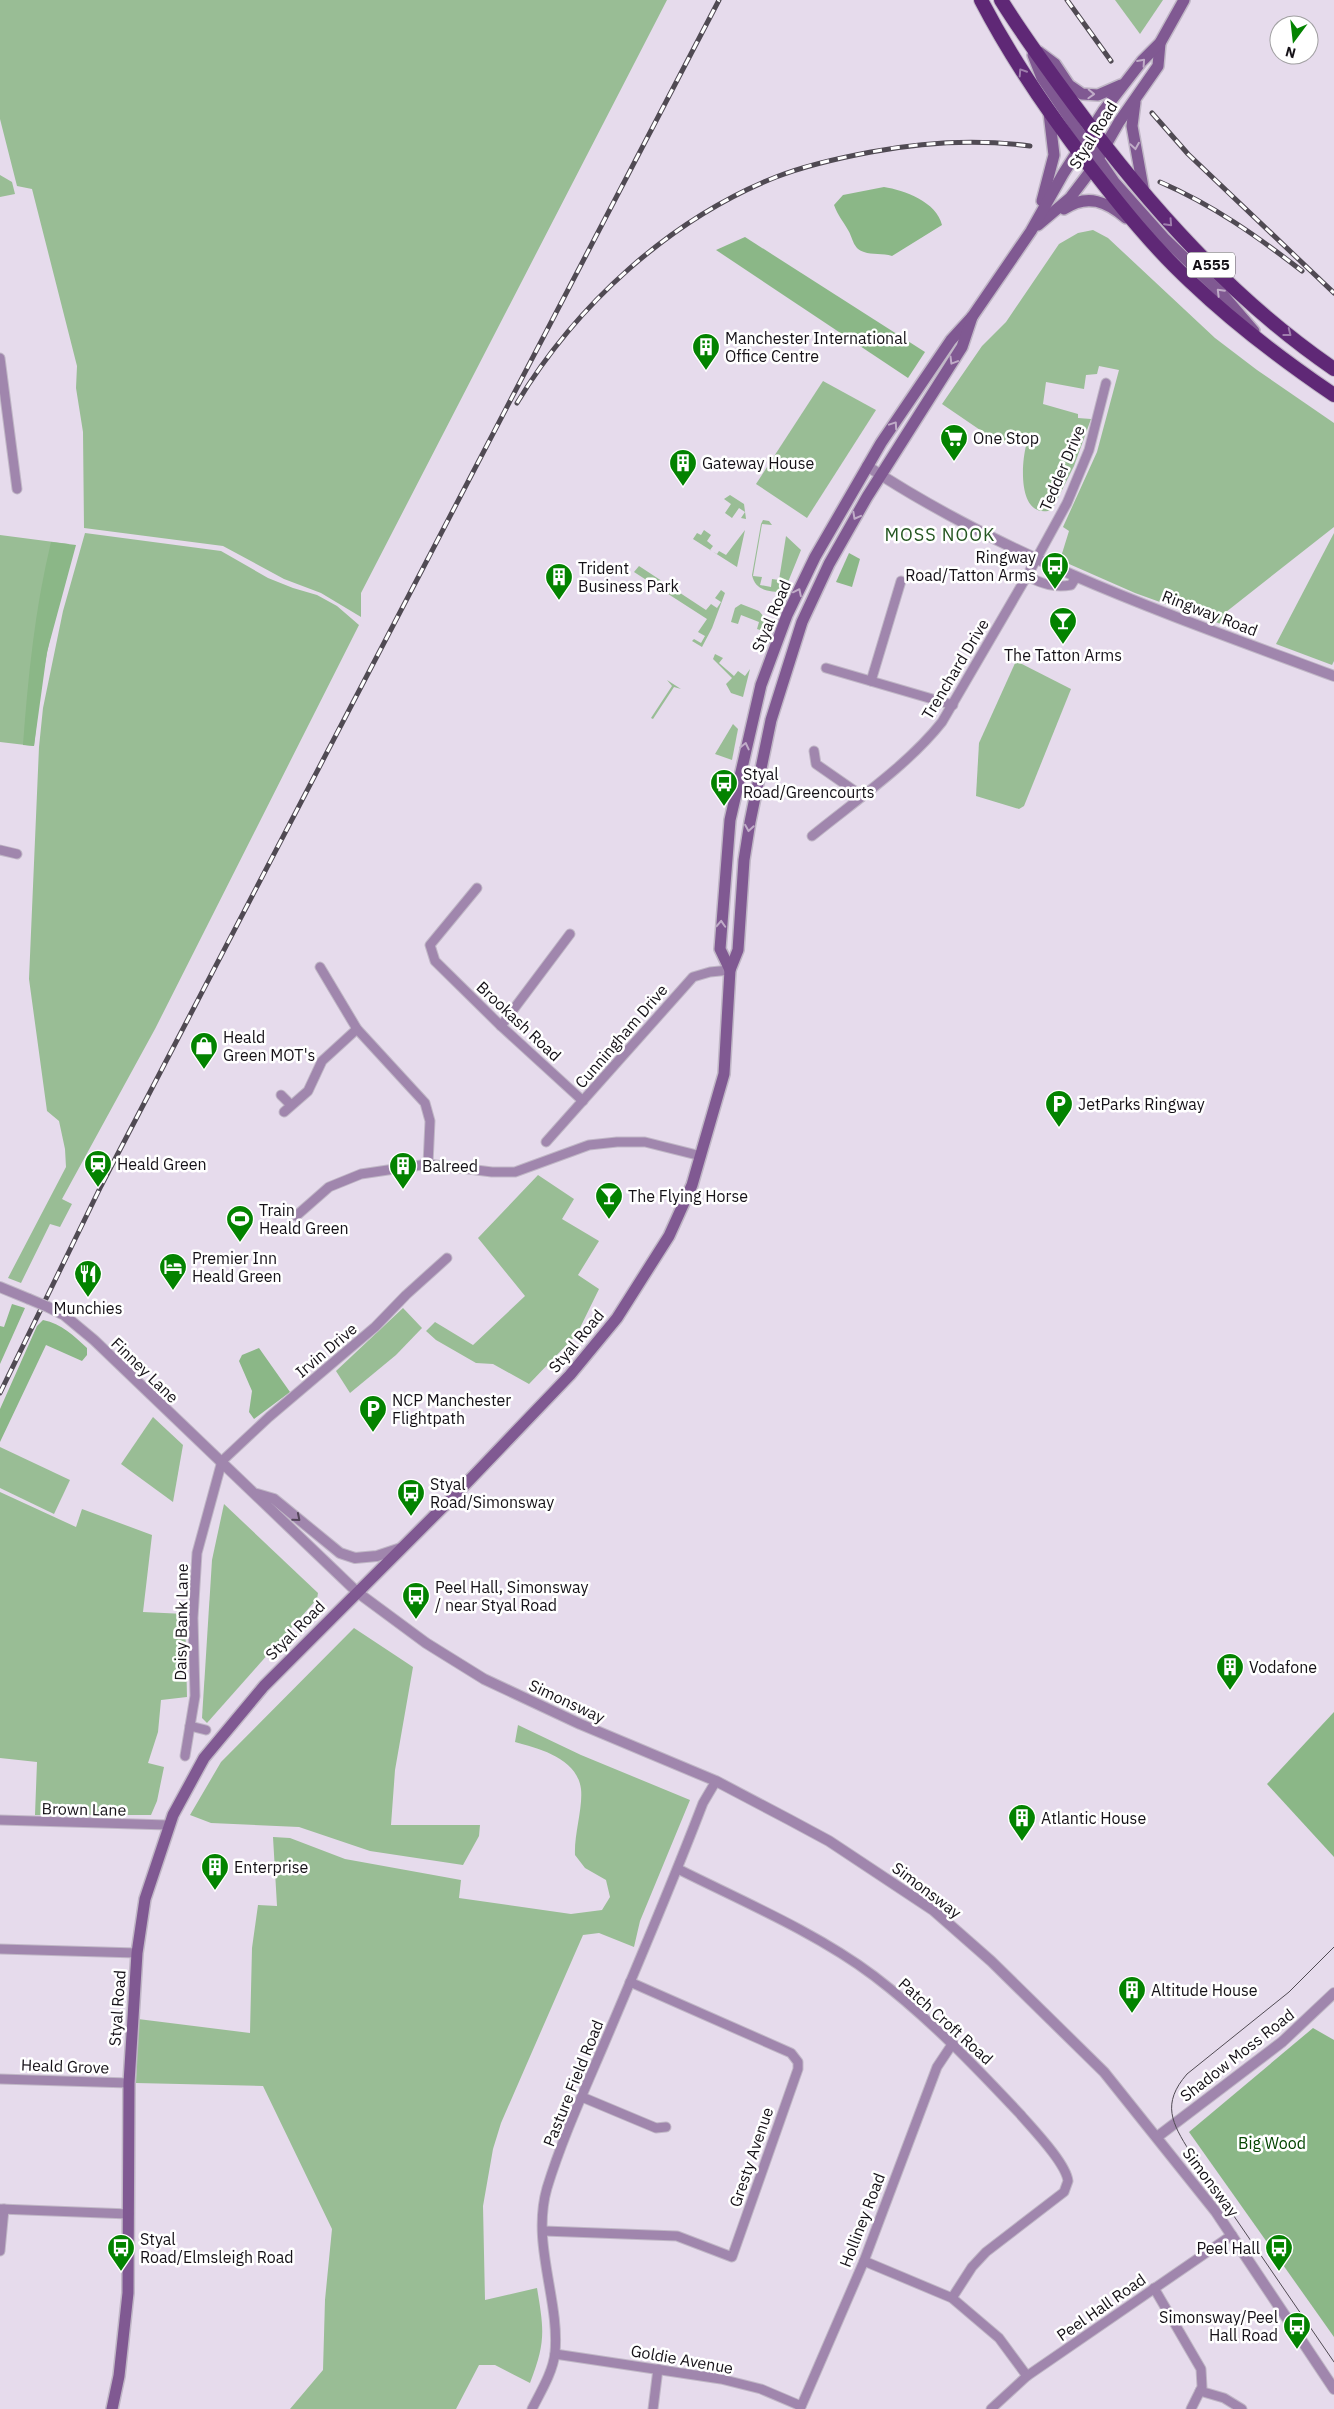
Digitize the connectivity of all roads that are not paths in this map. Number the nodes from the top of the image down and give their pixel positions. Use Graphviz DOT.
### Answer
graph roads {
  1 [pos="981,0"];
  2 [pos="1001,0"];
  3 [pos="1184,0"];
  4 [pos="1160,43"];
  5 [pos="1028,44"];
  6 [pos="1125,82"];
  7 [pos="1136,98"];
  8 [pos="1049,112"];
  9 [pos="1085,141"];
  10 [pos="1098,158"];
  11 [pos="1145,196"];
  12 [pos="1031,231"];
  13 [pos="1142,231"];
  14 [pos="972,317"];
  15 [pos="1263,342"];
  16 [pos="0,359"];
  17 [pos="1334,369"];
  18 [pos="1106,384"];
  19 [pos="1334,395"];
  20 [pos="868,466"];
  21 [pos="881,475"];
  22 [pos="17,489"];
  23 [pos="1036,560"];
  24 [pos="1027,576"];
  25 [pos="1076,577"];
  26 [pos="901,581"];
  27 [pos="826,668"];
  28 [pos="1334,676"];
  29 [pos="871,681"];
  30 [pos="953,705"];
  31 [pos="814,751"];
  32 [pos="862,796"];
  33 [pos="812,836"];
  34 [pos="0,850"];
  35 [pos="17,854"];
  36 [pos="476,888"];
  37 [pos="570,934"];
  38 [pos="320,967"];
  39 [pos="730,970"];
  40 [pos="501,1026"];
  41 [pos="357,1029"];
  42 [pos="281,1095"];
  43 [pos="583,1101"];
  44 [pos="291,1105"];
  45 [pos="284,1112"];
  46 [pos="546,1142"];
  47 [pos="701,1156"];
  48 [pos="428,1164"];
  49 [pos="296,1216"];
  50 [pos="447,1258"];
  51 [pos="0,1287"];
  52 [pos="222,1461"];
  53 [pos="256,1494"];
  54 [pos="401,1548"];
  55 [pos="357,1592"];
  56 [pos="190,1726"];
  57 [pos="206,1730"];
  58 [pos="184,1756"];
  59 [pos="716,1781"];
  60 [pos="0,1820"];
  61 [pos="168,1825"];
  62 [pos="678,1870"];
  63 [pos="0,1949"];
  64 [pos="137,1953"];
  65 [pos="630,1982"];
  66 [pos="1334,1993"];
  67 [pos="953,2043"];
  68 [pos="0,2079"];
  69 [pos="129,2083"];
  70 [pos="582,2098"];
  71 [pos="666,2127"];
  72 [pos="1157,2137"];
  73 [pos="2,2209"];
  74 [pos="129,2214"];
  75 [pos="544,2231"];
  76 [pos="1232,2234"];
  77 [pos="0,2251"];
  78 [pos="864,2261"];
  79 [pos="1154,2288"];
  80 [pos="952,2298"];
  81 [pos="555,2354"];
  82 [pos="658,2369"];
  83 [pos="1027,2376"];
  84 [pos="1334,2389"];
  85 [pos="1200,2391"];
  86 [pos="801,2408"];
  87 [pos="112,2409"];
  88 [pos="532,2409"];
  89 [pos="653,2409"];
  90 [pos="991,2409"];
  91 [pos="1191,2409"];
  92 [pos="1242,2409"];
  8 -- 1 [label="highway, A555, one-way"];
  2 -- 5 [label="highway, A555"];
  3 -- 4 [label="main road, Styal Road"];
  6 -- 4 [label="main road, Styal Road, one-way"];
  4 -- 7 [label="main road, Styal Road"];
  5 -- 6 [label="main road, one-way"];
  5 -- 9 [label="highway, A555"];
  6 -- 9 [label="main road, Styal Road"];
  7 -- 10 [label="main road, Styal Road"];
  7 -- 11 [label="main road, one-way"];
  8 -- 9 [label="highway, A555"];
  8 -- 12 [label="main road, A555"];
  9 -- 10 [label="highway, A555"];
  9 -- 10 [label="highway, A555"];
  9 -- 12 [label="main road, Styal Road"];
  10 -- 11 [label="highway, A555"];
  10 -- 12 [label="main road, Styal Road"];
  10 -- 13 [label="highway, A555"];
  15 -- 10 [label="main road, A555, one-way"];
  11 -- 17 [label="highway, A555, one-way"];
  12 -- 13 [label="main road, A555"];
  12 -- 14 [label="main road, Styal Road"];
  13 -- 15 [label="highway, A555"];
  20 -- 14 [label="main road, Styal Road, one-way"];
  14 -- 21 [label="main road, Styal Road, one-way"];
  15 -- 19 [label="highway, A555"];
  16 -- 22 [label="street"];
  18 -- 23 [label="street, Tedder Drive"];
  20 -- 21 [label="street, Ringway Road"];
  39 -- 20 [label="main road, Styal Road, one-way"];
  21 -- 23 [label="street, Ringway Road"];
  21 -- 39 [label="main road, Styal Road, one-way"];
  23 -- 24 [label="street, Trenchard Drive"];
  23 -- 25 [label="street, Ringway Road"];
  24 -- 25 [label="street"];
  24 -- 30 [label="street, Trenchard Drive"];
  25 -- 28 [label="street, Ringway Road"];
  26 -- 29 [label="street"];
  27 -- 29 [label="street"];
  29 -- 30 [label="street"];
  30 -- 32 [label="street, Trenchard Drive"];
  31 -- 32 [label="street"];
  32 -- 33 [label="street, Trenchard Drive"];
  34 -- 35 [label="street"];
  36 -- 40 [label="street, Brookash Road"];
  37 -- 40 [label="street"];
  38 -- 41 [label="street"];
  39 -- 43 [label="street, Cunningham Drive"];
  39 -- 47 [label="main road, Styal Road"];
  40 -- 43 [label="street, Brookash Road"];
  41 -- 44 [label="street"];
  41 -- 48 [label="street"];
  42 -- 44 [label="street"];
  43 -- 46 [label="street, Cunningham Drive"];
  44 -- 45 [label="street"];
  47 -- 48 [label="street"];
  47 -- 54 [label="main road, Styal Road"];
  48 -- 49 [label="street"];
  50 -- 52 [label="street, Irvin Drive"];
  51 -- 52 [label="street, Finney Lane, bridge"];
  52 -- 53 [label="street, Finney Lane"];
  52 -- 56 [label="street, Daisy Bank Lane"];
  53 -- 54 [label="street, Finney Lane, one-way"];
  53 -- 55 [label="street, Finney Lane"];
  54 -- 55 [label="main road, Styal Road"];
  55 -- 59 [label="street, Simonsway"];
  55 -- 61 [label="main road, Styal Road"];
  56 -- 57 [label="street"];
  56 -- 58 [label="street, Daisy Bank Lane"];
  59 -- 62 [label="street, Pasture Field Road"];
  59 -- 72 [label="street, Simonsway"];
  60 -- 61 [label="street, Brown Lane"];
  61 -- 64 [label="main road, Styal Road"];
  62 -- 65 [label="street, Pasture Field Road"];
  62 -- 67 [label="street, Patch Croft Road"];
  63 -- 64 [label="street"];
  64 -- 69 [label="main road, Styal Road"];
  65 -- 70 [label="street, Pasture Field Road"];
  65 -- 75 [label="street, Gresty Avenue"];
  66 -- 72 [label="street, Shadow Moss Road"];
  67 -- 78 [label="street, Holliney Road"];
  67 -- 80 [label="street, Patch Croft Road"];
  68 -- 69 [label="street, Heald Grove"];
  69 -- 74 [label="main road, Styal Road"];
  70 -- 71 [label="street"];
  70 -- 75 [label="street, Pasture Field Road"];
  72 -- 76 [label="street, Simonsway"];
  73 -- 74 [label="street"];
  73 -- 77 [label="street"];
  74 -- 87 [label="main road, Styal Road"];
  75 -- 81 [label="street, Pasture Field Road"];
  76 -- 79 [label="street, Peel Hall Road"];
  76 -- 84 [label="street, Simonsway"];
  78 -- 80 [label="street"];
  78 -- 86 [label="street, Holliney Road"];
  79 -- 83 [label="street, Peel Hall Road"];
  79 -- 85 [label="street"];
  80 -- 83 [label="street"];
  81 -- 82 [label="street, Goldie Avenue"];
  81 -- 88 [label="street, Pasture Field Road"];
  82 -- 86 [label="street, Goldie Avenue"];
  82 -- 89 [label="street"];
  83 -- 90 [label="street, Peel Hall Road"];
  85 -- 91 [label="street"];
  85 -- 92 [label="street"];
}
